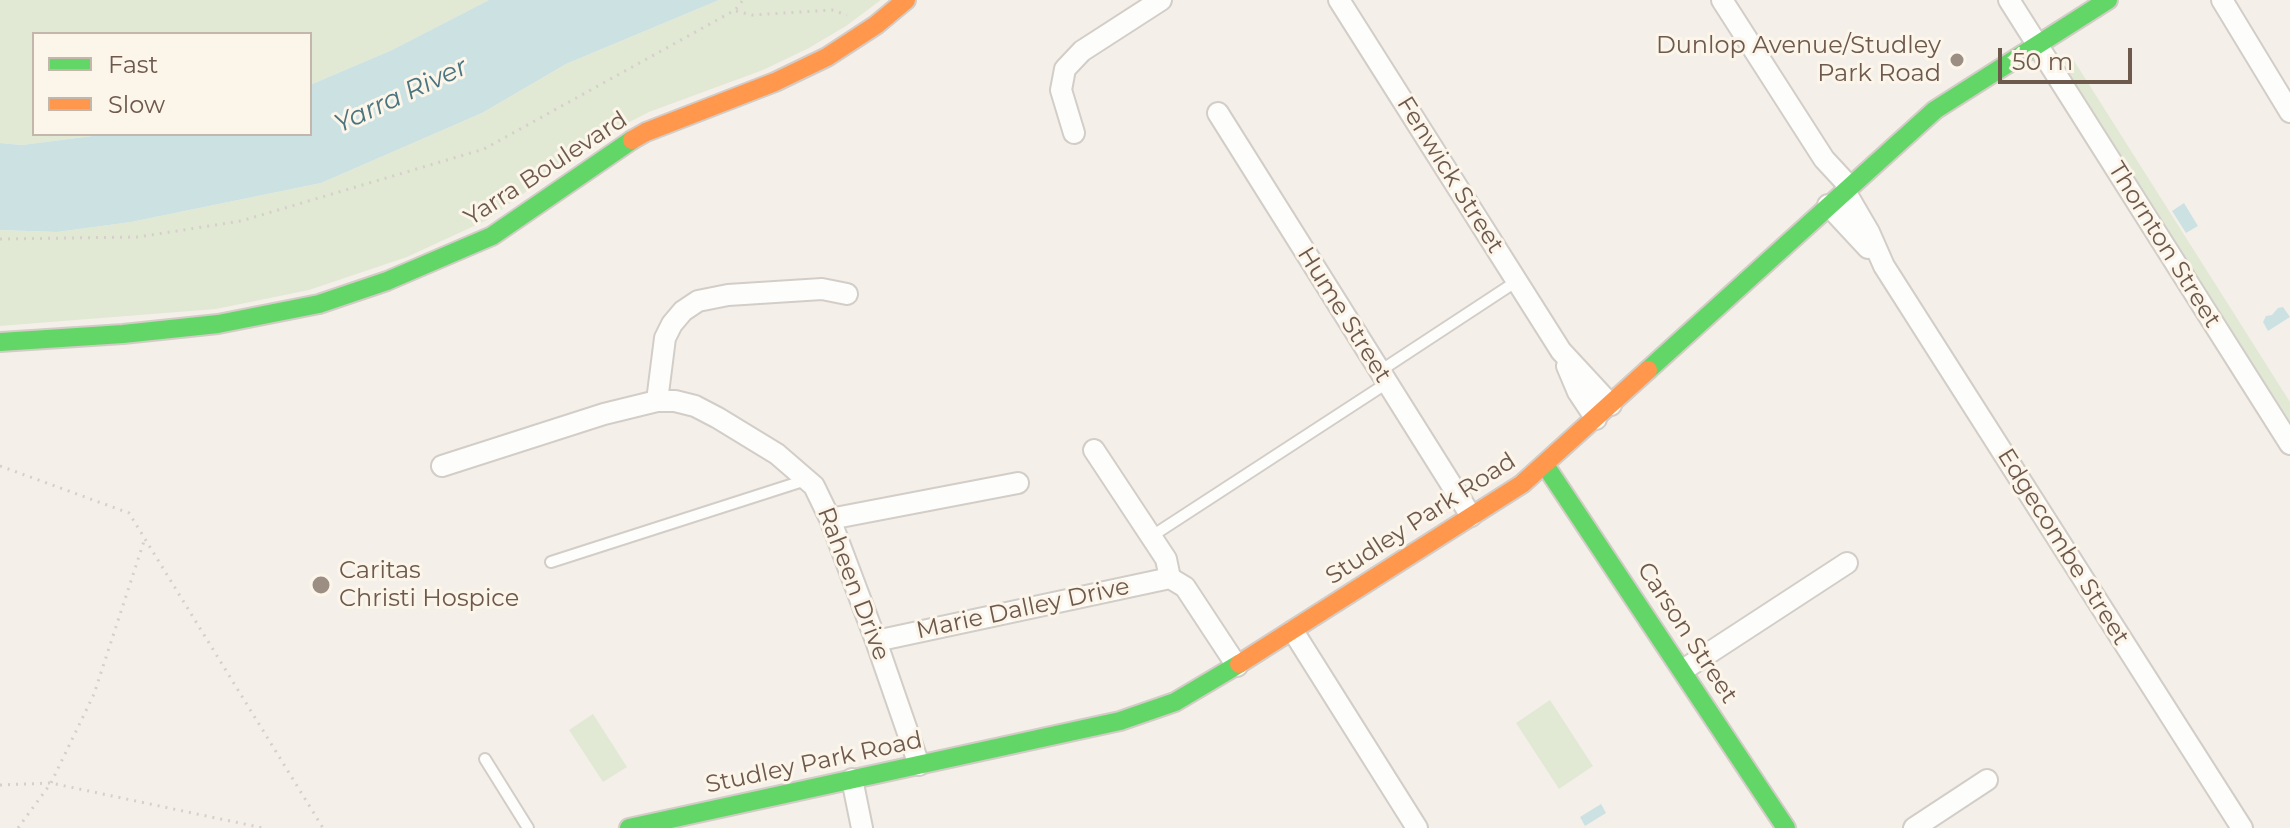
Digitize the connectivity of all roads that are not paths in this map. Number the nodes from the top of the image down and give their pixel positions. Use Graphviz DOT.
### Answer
graph roads {
  1 [pos="906,0"];
  2 [pos="1161,0"];
  3 [pos="1339,0"];
  4 [pos="1722,0"];
  5 [pos="2009,0"];
  6 [pos="2108,0"];
  7 [pos="2222,5"];
  8 [pos="2037,45"];
  9 [pos="2290,112"];
  10 [pos="1218,113"];
  11 [pos="1074,133"];
  12 [pos="1847,188"];
  13 [pos="1828,205"];
  14 [pos="1884,266"];
  15 [pos="1517,281"];
  16 [pos="847,294"];
  17 [pos="0,342"];
  18 [pos="1383,377"];
  19 [pos="657,401"];
  20 [pos="1603,412"];
  21 [pos="2290,444"];
  22 [pos="1094,450"];
  23 [pos="1545,465"];
  24 [pos="442,466"];
  25 [pos="808,480"];
  26 [pos="1018,483"];
  27 [pos="1471,516"];
  28 [pos="830,519"];
  29 [pos="1152,536"];
  30 [pos="551,562"];
  31 [pos="1847,563"];
  32 [pos="1170,578"];
  33 [pos="1293,631"];
  34 [pos="876,641"];
  35 [pos="1237,666"];
  36 [pos="1683,670"];
  37 [pos="485,759"];
  38 [pos="919,765"];
  39 [pos="852,779"];
  40 [pos="1987,780"];
  41 [pos="528,828"];
  42 [pos="629,828"];
  43 [pos="862,828"];
  44 [pos="1417,828"];
  45 [pos="1786,828"];
  46 [pos="1914,828"];
  47 [pos="2242,828"];
  1 -- 17 [label="main road, Yarra Boulevard"];
  2 -- 11 [label="street"];
  3 -- 15 [label="street, Fenwick Street"];
  4 -- 12 [label="street, Edgecombe Street"];
  5 -- 8 [label="street, Thornton Street"];
  6 -- 8 [label="main road, Studley Park Road"];
  7 -- 9 [label="street"];
  8 -- 12 [label="main road, Studley Park Road"];
  8 -- 21 [label="street, Thornton Street"];
  10 -- 18 [label="street, Hume Street"];
  12 -- 13 [label="main road, Studley Park Road"];
  12 -- 14 [label="street, Edgecombe Street"];
  13 -- 14 [label="street, Edgecombe Street"];
  13 -- 20 [label="main road, Studley Park Road"];
  14 -- 47 [label="street, Edgecombe Street"];
  15 -- 18 [label="lane"];
  15 -- 20 [label="street, Fenwick Street"];
  16 -- 19 [label="street"];
  18 -- 27 [label="street, Hume Street"];
  18 -- 29 [label="lane"];
  19 -- 24 [label="street, Raheen Drive"];
  19 -- 25 [label="street, Raheen Drive"];
  20 -- 23 [label="main road, Studley Park Road"];
  22 -- 29 [label="street"];
  23 -- 27 [label="main road, Studley Park Road"];
  23 -- 36 [label="main road, Carson Street"];
  25 -- 28 [label="street, Raheen Drive"];
  25 -- 30 [label="lane"];
  26 -- 28 [label="street"];
  27 -- 33 [label="main road, Studley Park Road"];
  28 -- 34 [label="street, Raheen Drive"];
  29 -- 32 [label="street"];
  31 -- 36 [label="street"];
  32 -- 34 [label="street, Marie Dalley Drive"];
  32 -- 35 [label="street"];
  33 -- 35 [label="main road, Studley Park Road"];
  33 -- 44 [label="street"];
  34 -- 38 [label="street, Raheen Drive"];
  35 -- 38 [label="main road, Studley Park Road"];
  36 -- 45 [label="main road, Carson Street"];
  37 -- 41 [label="lane"];
  38 -- 39 [label="main road, Studley Park Road"];
  39 -- 42 [label="main road, Studley Park Road"];
  39 -- 43 [label="street"];
  40 -- 46 [label="street"];
}
